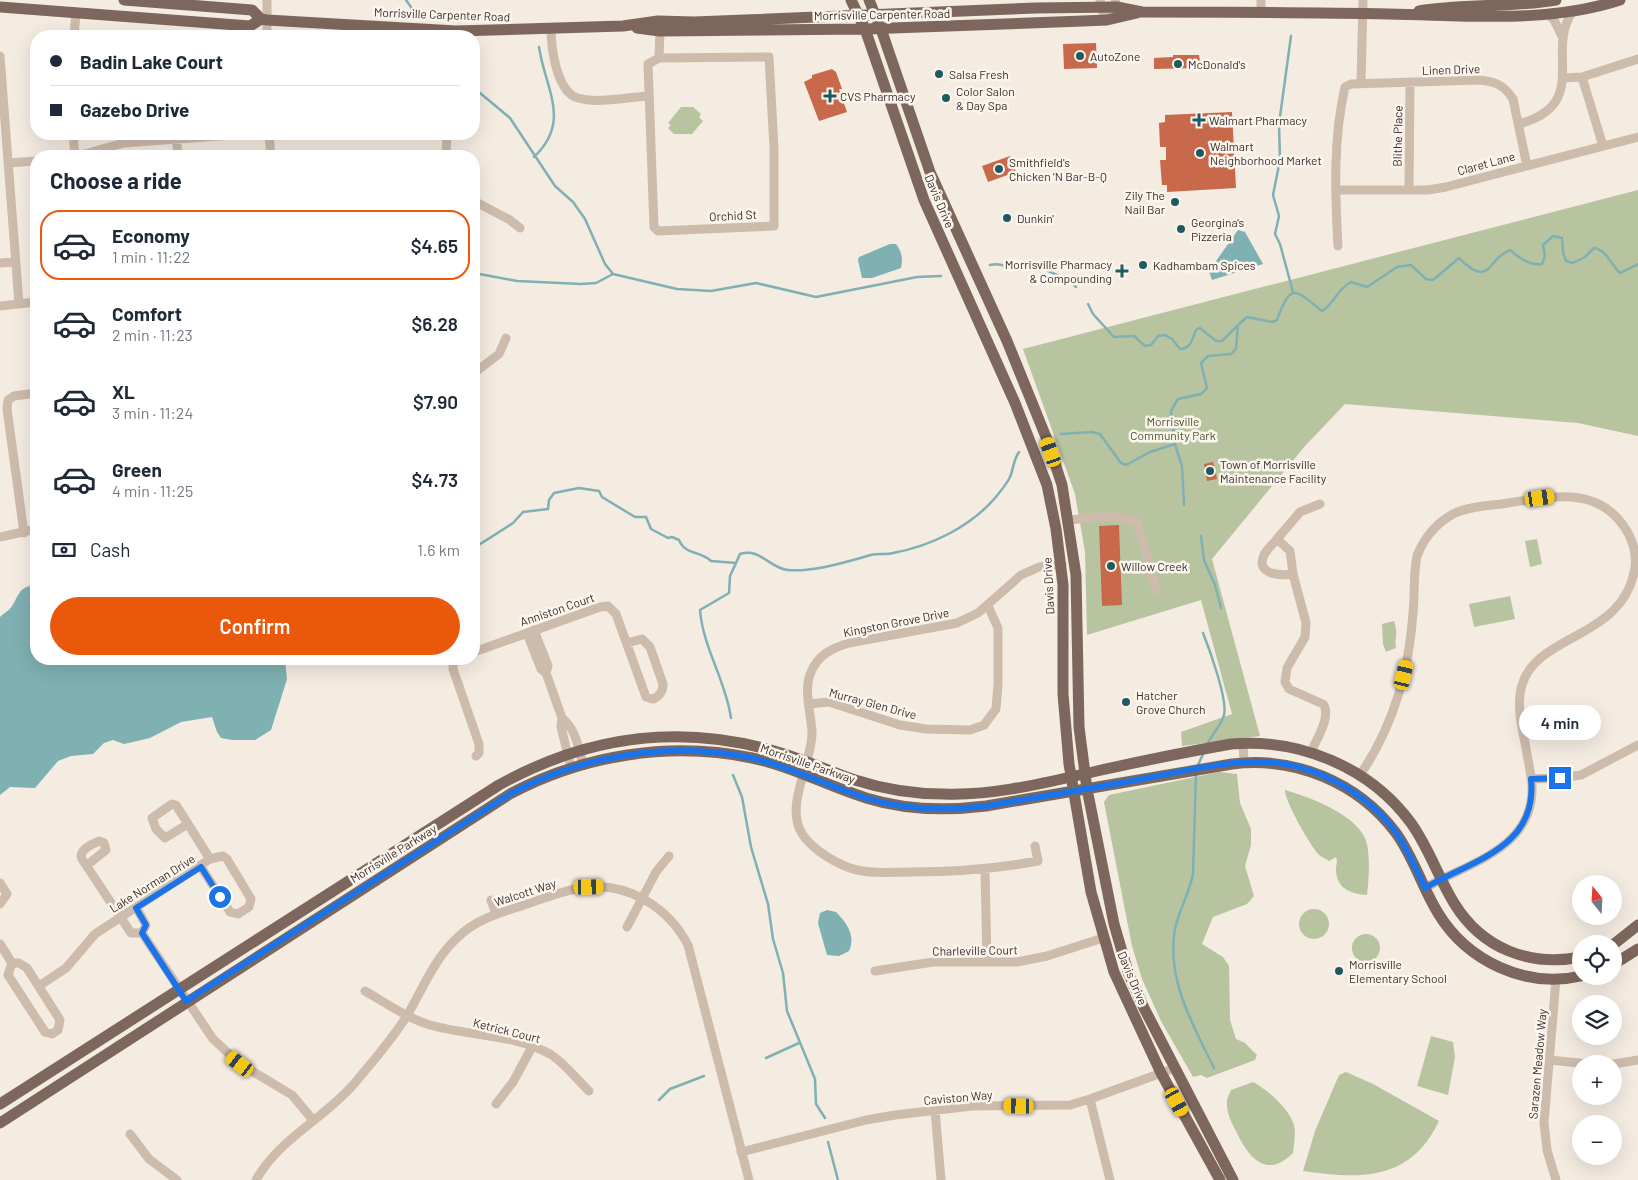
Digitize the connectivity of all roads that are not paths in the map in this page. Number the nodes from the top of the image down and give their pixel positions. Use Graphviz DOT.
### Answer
graph roads {
  1 [pos="124,0"];
  2 [pos="267,0"];
  3 [pos="851,0"];
  4 [pos="869,0"];
  5 [pos="1261,0"];
  6 [pos="1363,0"];
  7 [pos="1556,0"];
  8 [pos="1620,0"];
  9 [pos="1116,3"];
  10 [pos="1100,4"];
  11 [pos="0,7"];
  12 [pos="1573,11"];
  13 [pos="76,12"];
  14 [pos="1142,12"];
  15 [pos="875,13"];
  16 [pos="1261,13"];
  17 [pos="1362,13"];
  18 [pos="1403,14"];
  19 [pos="1548,14"];
  20 [pos="858,15"];
  21 [pos="264,20"];
  22 [pos="1107,20"];
  23 [pos="623,26"];
  24 [pos="551,28"];
  25 [pos="865,29"];
  26 [pos="881,29"];
  27 [pos="74,30"];
  28 [pos="266,30"];
  29 [pos="660,31"];
  30 [pos="1563,38"];
  31 [pos="0,56"];
  32 [pos="659,58"];
  33 [pos="1638,59"];
  34 [pos="1582,77"];
  35 [pos="1564,78"];
  36 [pos="1410,82"];
  37 [pos="1361,84"];
  38 [pos="649,96"];
  39 [pos="1519,124"];
  40 [pos="1638,138"];
  41 [pos="146,140"];
  42 [pos="1603,146"];
  43 [pos="98,150"];
  44 [pos="30,161"];
  45 [pos="8,163"];
  46 [pos="1527,166"];
  47 [pos="1336,190"];
  48 [pos="1408,190"];
  49 [pos="480,204"];
  50 [pos="520,228"];
  51 [pos="1338,246"];
  52 [pos="15,262"];
  53 [pos="0,263"];
  54 [pos="30,303"];
  55 [pos="18,304"];
  56 [pos="0,306"];
  57 [pos="506,338"];
  58 [pos="480,368"];
  59 [pos="30,394"];
  60 [pos="1320,504"];
  61 [pos="1069,520"];
  62 [pos="30,531"];
  63 [pos="24,533"];
  64 [pos="0,537"];
  65 [pos="1277,539"];
  66 [pos="1062,564"];
  67 [pos="1293,574"];
  68 [pos="1156,590"];
  69 [pos="988,606"];
  70 [pos="530,631"];
  71 [pos="627,643"];
  72 [pos="480,650"];
  73 [pos="453,665"];
  74 [pos="809,704"];
  75 [pos="1243,743"];
  76 [pos="1638,746"];
  77 [pos="573,751"];
  78 [pos="1311,752"];
  79 [pos="476,756"];
  80 [pos="807,762"];
  81 [pos="1244,762"];
  82 [pos="577,765"];
  83 [pos="802,774"];
  84 [pos="1086,774"];
  85 [pos="1360,775"];
  86 [pos="1071,777"];
  87 [pos="1531,779"];
  88 [pos="1088,789"];
  89 [pos="1073,791"];
  90 [pos="188,824"];
  91 [pos="1035,846"];
  92 [pos="669,856"];
  93 [pos="210,859"];
  94 [pos="87,865"];
  95 [pos="201,867"];
  96 [pos="985,870"];
  97 [pos="1442,878"];
  98 [pos="0,883"];
  99 [pos="1425,888"];
  100 [pos="641,898"];
  101 [pos="491,900"];
  102 [pos="0,904"];
  103 [pos="136,908"];
  104 [pos="496,914"];
  105 [pos="120,918"];
  106 [pos="1638,925"];
  107 [pos="627,927"];
  108 [pos="142,933"];
  109 [pos="1103,938"];
  110 [pos="1622,938"];
  111 [pos="0,944"];
  112 [pos="1638,949"];
  113 [pos="1572,958"];
  114 [pos="1622,959"];
  115 [pos="987,962"];
  116 [pos="12,963"];
  117 [pos="875,971"];
  118 [pos="1572,977"];
  119 [pos="1556,979"];
  120 [pos="39,986"];
  121 [pos="178,989"];
  122 [pos="365,991"];
  123 [pos="186,1001"];
  124 [pos="407,1016"];
  125 [pos="532,1047"];
  126 [pos="1550,1060"];
  127 [pos="1638,1060"];
  128 [pos="1572,1062"];
  129 [pos="1622,1063"];
  130 [pos="1174,1068"];
  131 [pos="1161,1073"];
  132 [pos="589,1091"];
  133 [pos="1090,1100"];
  134 [pos="0,1104"];
  135 [pos="496,1104"];
  136 [pos="935,1110"];
  137 [pos="313,1120"];
  138 [pos="0,1123"];
  139 [pos="130,1134"];
  140 [pos="741,1152"];
  141 [pos="177,1180"];
  142 [pos="256,1180"];
  143 [pos="749,1180"];
  144 [pos="941,1180"];
  145 [pos="1110,1180"];
  146 [pos="1220,1180"];
  147 [pos="1233,1180"];
  148 [pos="1556,1180"];
  1 -- 21 [label="main road, Morrisville Carpenter Road"];
  2 -- 21 [label="street"];
  3 -- 20 [label="main road, Davis Drive"];
  4 -- 15 [label="main road, Davis Drive"];
  5 -- 16 [label="street"];
  6 -- 17 [label="street"];
  7 -- 18 [label="main road, Morrisville Carpenter Road"];
  8 -- 12 [label="main road, Morrisville Carpenter Road"];
  9 -- 10 [label="main road, Morrisville Carpenter Road"];
  9 -- 14 [label="main road, Morrisville Carpenter Road"];
  9 -- 22 [label="street"];
  10 -- 15 [label="main road, Morrisville Carpenter Road"];
  10 -- 22 [label="street"];
  11 -- 13 [label="main road, Morrisville Carpenter Road"];
  12 -- 19 [label="main road, Morrisville Carpenter Road"];
  12 -- 30 [label="street"];
  13 -- 21 [label="main road, Morrisville Carpenter Road"];
  13 -- 27 [label="street"];
  14 -- 16 [label="main road, Morrisville Carpenter Road"];
  14 -- 22 [label="main road, Morrisville Carpenter Road"];
  15 -- 20 [label="main road, Morrisville Carpenter Road"];
  15 -- 26 [label="main road, Davis Drive"];
  16 -- 17 [label="main road, Morrisville Carpenter Road"];
  17 -- 18 [label="main road, Morrisville Carpenter Road"];
  17 -- 37 [label="street"];
  18 -- 19 [label="main road, Morrisville Carpenter Road"];
  19 -- 30 [label="street"];
  20 -- 23 [label="main road, Morrisville Carpenter Road"];
  20 -- 25 [label="main road, Davis Drive"];
  21 -- 24 [label="main road, Morrisville Carpenter Road"];
  21 -- 28 [label="street"];
  22 -- 26 [label="main road, Morrisville Carpenter Road"];
  23 -- 24 [label="main road, Morrisville Carpenter Road"];
  23 -- 29 [label="main road, Morrisville Carpenter Road"];
  24 -- 38 [label="street"];
  25 -- 26 [label="main road, Morrisville Carpenter Road"];
  25 -- 29 [label="main road, Morrisville Carpenter Road"];
  25 -- 66 [label="main road, Davis Drive"];
  26 -- 61 [label="main road, Davis Drive"];
  29 -- 32 [label="street, Orchid St"];
  30 -- 35 [label="street"];
  31 -- 45 [label="street"];
  32 -- 38 [label="street, Orchid St"];
  32 -- 38 [label="street, Orchid St"];
  33 -- 34 [label="street"];
  34 -- 35 [label="street"];
  34 -- 42 [label="street"];
  35 -- 39 [label="street"];
  36 -- 37 [label="street, Linen Drive"];
  36 -- 39 [label="street, Linen Drive"];
  36 -- 48 [label="street, Blithe Place"];
  37 -- 47 [label="street, Linen Drive"];
  39 -- 46 [label="street, Linen Drive"];
  40 -- 42 [label="street, Claret Lane"];
  41 -- 43 [label="street"];
  42 -- 46 [label="street, Claret Lane"];
  44 -- 45 [label="street"];
  45 -- 52 [label="street"];
  46 -- 48 [label="street, Claret Lane"];
  47 -- 48 [label="street, Claret Lane"];
  47 -- 51 [label="street"];
  49 -- 50 [label="street"];
  52 -- 53 [label="street"];
  52 -- 55 [label="street"];
  54 -- 55 [label="street"];
  55 -- 56 [label="street"];
  57 -- 58 [label="street"];
  59 -- 63 [label="street"];
  60 -- 65 [label="street"];
  61 -- 68 [label="street"];
  61 -- 84 [label="main road, Davis Drive"];
  62 -- 63 [label="street"];
  63 -- 64 [label="street"];
  65 -- 67 [label="street"];
  65 -- 67 [label="street"];
  66 -- 69 [label="street, Kingston Grove Drive"];
  66 -- 86 [label="main road, Davis Drive"];
  67 -- 78 [label="street"];
  69 -- 74 [label="street, Kingston Grove Drive"];
  69 -- 74 [label="street, Murray Glen Drive"];
  70 -- 71 [label="street, Anniston Court"];
  70 -- 72 [label="street, Anniston Court"];
  70 -- 77 [label="street"];
  71 -- 71 [label="street"];
  73 -- 79 [label="street"];
  74 -- 80 [label="street, Kingston Grove Drive"];
  75 -- 78 [label="main road, Morrisville Parkway"];
  75 -- 81 [label="street"];
  75 -- 84 [label="main road, Morrisville Parkway"];
  76 -- 87 [label="street"];
  77 -- 80 [label="main road, Morrisville Parkway"];
  77 -- 82 [label="street"];
  77 -- 121 [label="main road, Morrisville Parkway"];
  78 -- 85 [label="main road, Morrisville Parkway"];
  80 -- 83 [label="street, Kingston Grove Drive"];
  80 -- 86 [label="main road, Morrisville Parkway"];
  81 -- 88 [label="main road, Morrisville Parkway"];
  81 -- 99 [label="main road, Morrisville Parkway"];
  82 -- 83 [label="main road, Morrisville Parkway"];
  82 -- 123 [label="main road, Morrisville Parkway"];
  83 -- 89 [label="main road, Morrisville Parkway"];
  83 -- 96 [label="street, Kingston Grove Drive"];
  84 -- 86 [label="main road, Morrisville Parkway"];
  84 -- 88 [label="main road, Davis Drive"];
  85 -- 87 [label="street"];
  85 -- 97 [label="main road, Morrisville Parkway"];
  86 -- 89 [label="main road, Davis Drive"];
  87 -- 97 [label="street"];
  88 -- 89 [label="main road, Morrisville Parkway"];
  88 -- 130 [label="main road, Davis Drive"];
  89 -- 109 [label="main road, Davis Drive"];
  90 -- 93 [label="street"];
  91 -- 96 [label="street, Kingston Grove Drive"];
  92 -- 100 [label="street"];
  93 -- 95 [label="street, Lake Norman Drive"];
  93 -- 95 [label="street"];
  94 -- 105 [label="street"];
  95 -- 103 [label="street, Lake Norman Drive"];
  96 -- 115 [label="street"];
  97 -- 99 [label="street"];
  97 -- 113 [label="main road, Morrisville Parkway"];
  98 -- 102 [label="street"];
  99 -- 119 [label="main road, Morrisville Parkway"];
  100 -- 104 [label="street, Walcott Way"];
  100 -- 107 [label="street"];
  100 -- 140 [label="street, Walcott Way"];
  101 -- 104 [label="street"];
  103 -- 105 [label="street, Lake Norman Drive"];
  103 -- 108 [label="street"];
  104 -- 124 [label="street, Walcott Way"];
  105 -- 108 [label="street"];
  105 -- 120 [label="street, Lake Norman Drive"];
  106 -- 110 [label="main road"];
  108 -- 121 [label="street"];
  109 -- 115 [label="street, Charleville Court"];
  109 -- 131 [label="main road, Davis Drive"];
  111 -- 116 [label="street"];
  112 -- 114 [label="main road"];
  115 -- 117 [label="street, Charleville Court"];
  116 -- 120 [label="street"];
  116 -- 120 [label="street"];
  118 -- 119 [label="main road, Morrisville Parkway"];
  119 -- 126 [label="street, Sarazen Meadow Way"];
  121 -- 123 [label="street"];
  121 -- 134 [label="main road, Morrisville Parkway"];
  122 -- 124 [label="street, Ketrick Court"];
  123 -- 137 [label="street"];
  123 -- 138 [label="main road, Morrisville Parkway"];
  124 -- 125 [label="street, Ketrick Court"];
  124 -- 137 [label="street, Walcott Way"];
  125 -- 132 [label="street, Ketrick Court"];
  125 -- 135 [label="street"];
  126 -- 128 [label="street"];
  126 -- 148 [label="street, Sarazen Meadow Way"];
  127 -- 129 [label="street"];
  130 -- 131 [label="street, Caviston Way"];
  130 -- 147 [label="main road, Davis Drive"];
  131 -- 133 [label="street, Caviston Way"];
  131 -- 146 [label="main road, Davis Drive"];
  133 -- 136 [label="street, Caviston Way"];
  133 -- 145 [label="street"];
  136 -- 140 [label="street, Caviston Way"];
  136 -- 144 [label="street"];
  137 -- 142 [label="street, Walcott Way"];
  139 -- 141 [label="street"];
  140 -- 143 [label="street, Walcott Way"];
}
